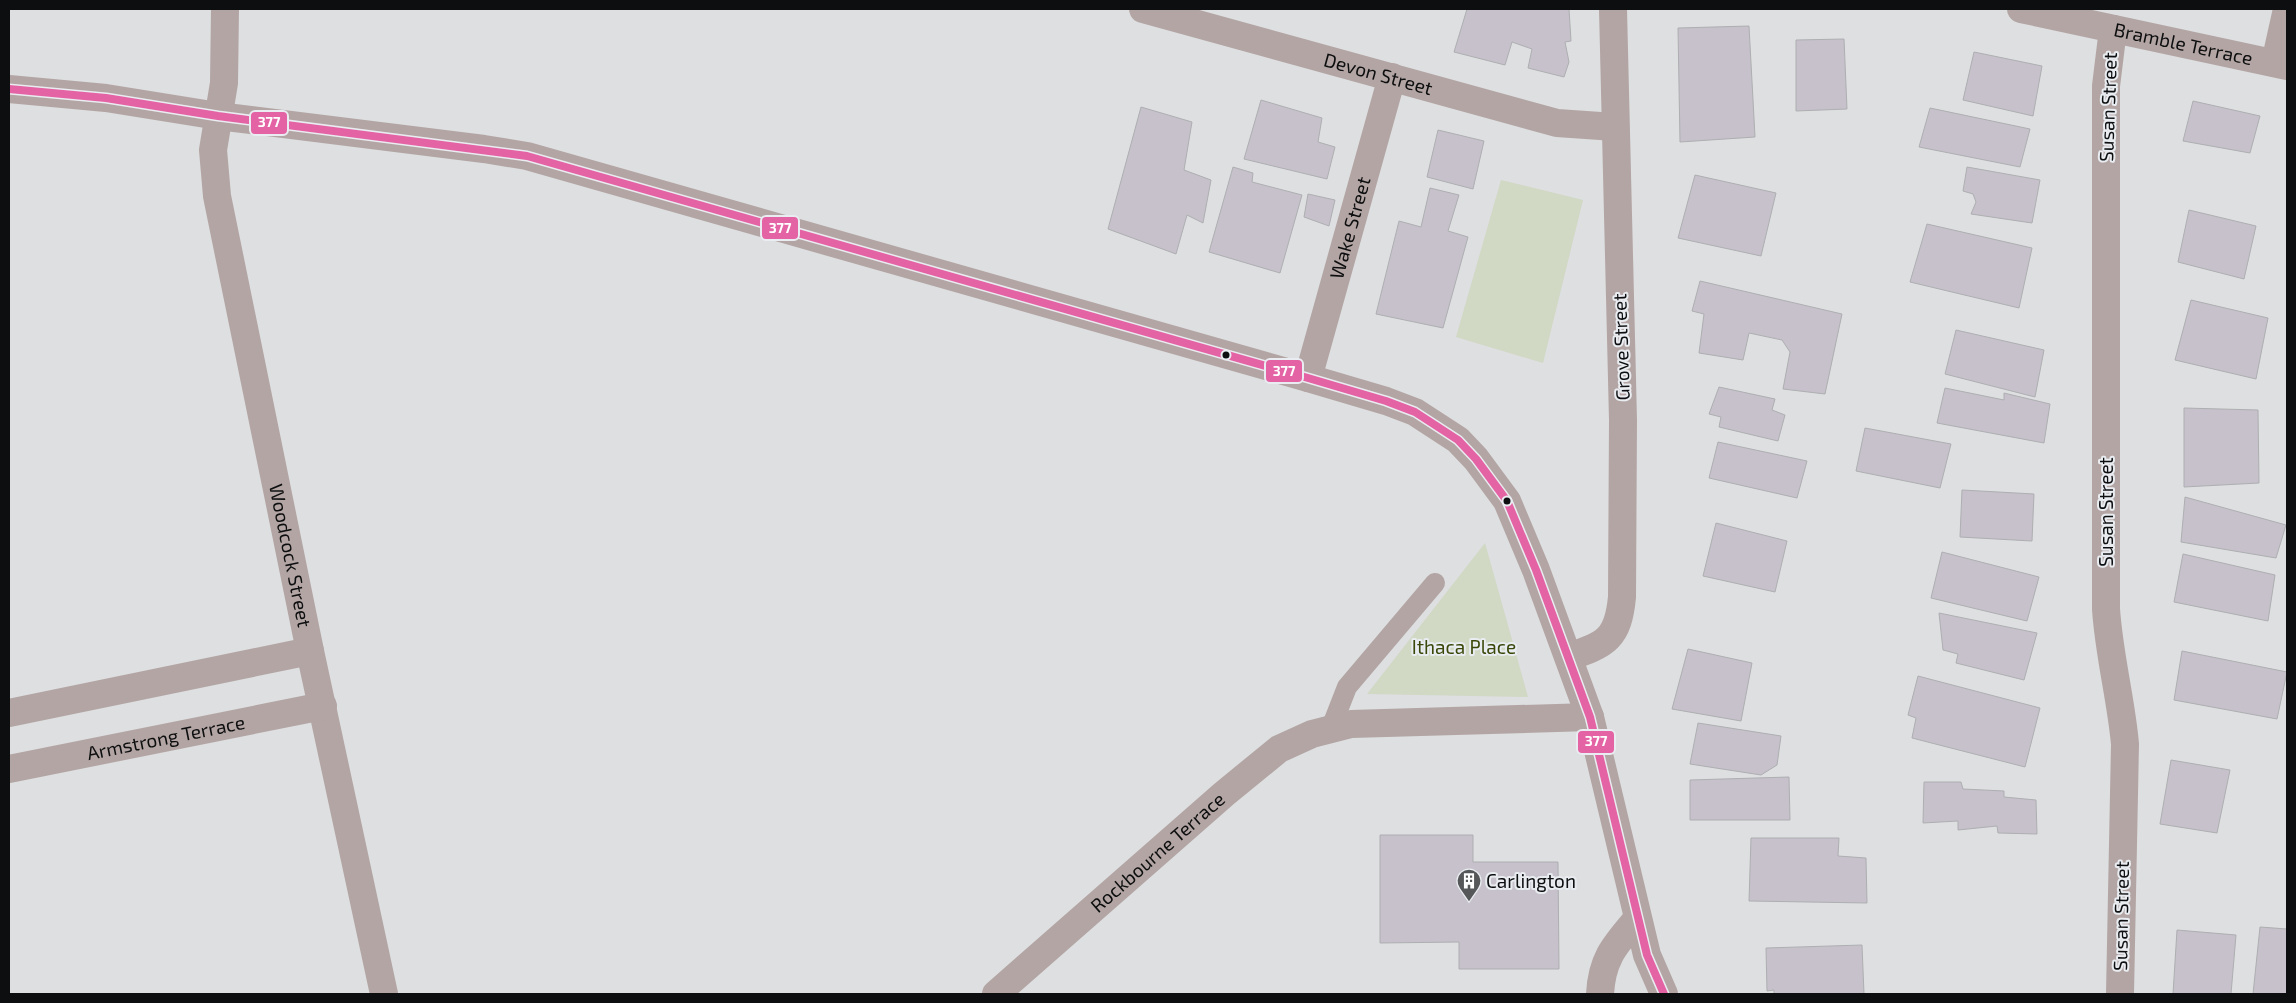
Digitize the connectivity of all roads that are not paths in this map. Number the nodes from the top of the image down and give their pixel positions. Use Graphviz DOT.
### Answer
graph roads {
  1 [pos="226,9"];
  2 [pos="1143,9"];
  3 [pos="1613,9"];
  4 [pos="2020,9"];
  5 [pos="2287,9"];
  6 [pos="2113,29"];
  7 [pos="2281,65"];
  8 [pos="1392,77"];
  9 [pos="9,89"];
  10 [pos="218,116"];
  11 [pos="1616,127"];
  12 [pos="1308,378"];
  13 [pos="1435,583"];
  14 [pos="310,651"];
  15 [pos="1569,656"];
  16 [pos="322,706"];
  17 [pos="9,713"];
  18 [pos="1590,717"];
  19 [pos="1331,728"];
  20 [pos="9,769"];
  21 [pos="1637,918"];
  22 [pos="384,994"];
  23 [pos="996,994"];
  24 [pos="1600,994"];
  25 [pos="1664,994"];
  26 [pos="2120,994"];
  1 -- 10 [label="street, Woodcock Street"];
  2 -- 8 [label="street, Devon Street"];
  3 -- 11 [label="street, Grove Street"];
  4 -- 6 [label="street, Bramble Terrace"];
  5 -- 7 [label="street"];
  6 -- 7 [label="street, Bramble Terrace"];
  6 -- 26 [label="street, Susan Street"];
  8 -- 11 [label="street, Devon Street"];
  8 -- 12 [label="street, Wake Street"];
  9 -- 10 [label="street"];
  10 -- 12 [label="street"];
  10 -- 14 [label="street, Woodcock Street"];
  11 -- 15 [label="street, Grove Street"];
  12 -- 15 [label="street"];
  13 -- 19 [label="lane"];
  14 -- 16 [label="street, Woodcock Street"];
  14 -- 17 [label="street"];
  15 -- 18 [label="street"];
  16 -- 20 [label="street, Armstrong Terrace"];
  16 -- 22 [label="street, Woodcock Street"];
  18 -- 19 [label="street, Rockbourne Terrace"];
  18 -- 21 [label="street"];
  19 -- 23 [label="street, Rockbourne Terrace"];
  21 -- 24 [label="street"];
  21 -- 25 [label="street"];
}
